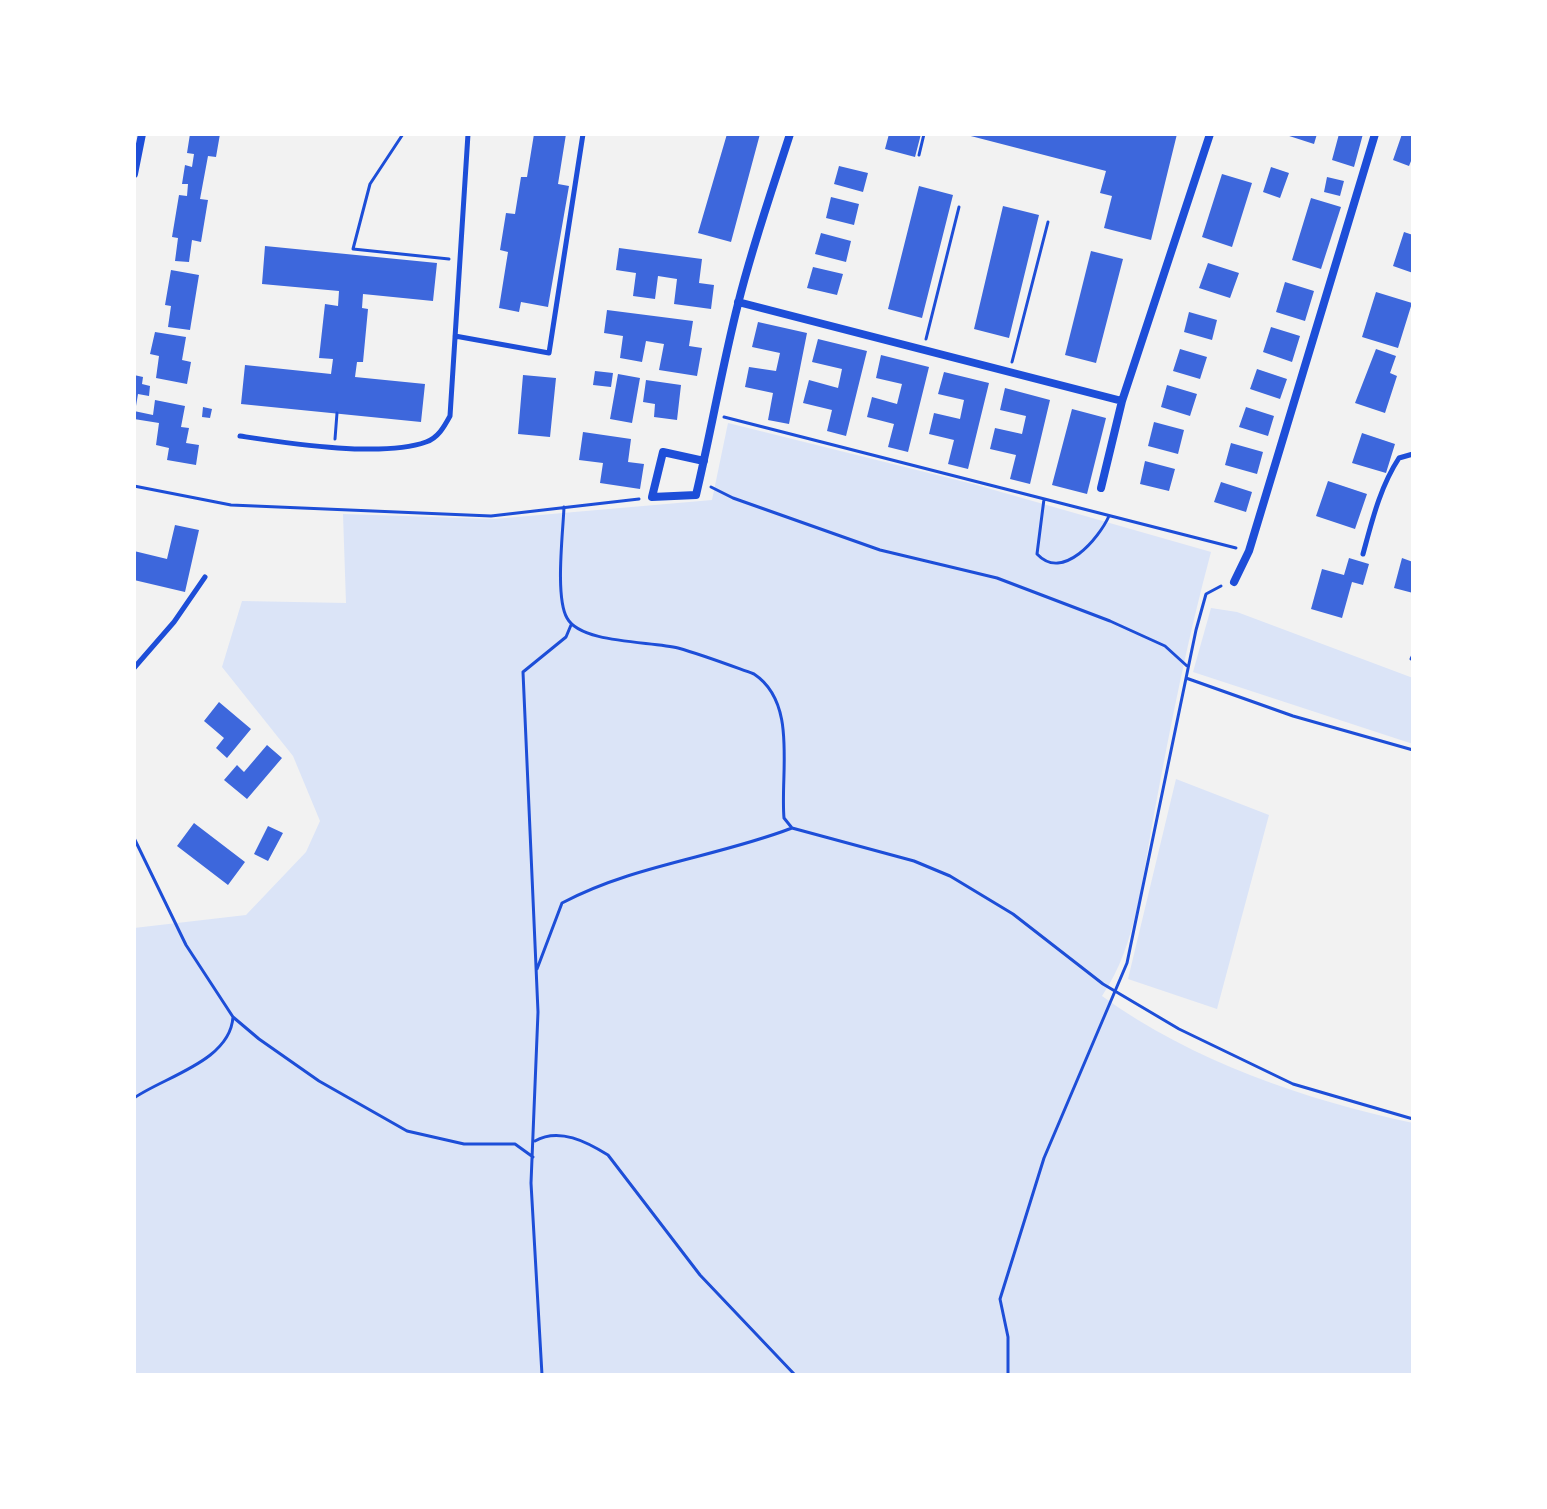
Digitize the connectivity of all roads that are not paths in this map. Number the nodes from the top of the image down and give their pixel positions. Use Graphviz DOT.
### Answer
graph roads {
  1 [pos="142,134"];
  2 [pos="468,134"];
  3 [pos="583,134"];
  4 [pos="790,134"];
  5 [pos="1210,134"];
  6 [pos="1375,134"];
  7 [pos="134,174"];
  8 [pos="738,302"];
  9 [pos="455,336"];
  10 [pos="1122,401"];
  11 [pos="240,436"];
  12 [pos="1413,454"];
  13 [pos="704,461"];
  14 [pos="1101,488"];
  15 [pos="1363,554"];
  16 [pos="205,577"];
  17 [pos="1234,582"];
  18 [pos="134,668"];
  1 -- 7 [label="street"];
  2 -- 9 [label="lane"];
  3 -- 9 [label="lane"];
  4 -- 8 [label="street"];
  5 -- 10 [label="street"];
  6 -- 17 [label="street"];
  8 -- 10 [label="street"];
  8 -- 13 [label="street"];
  9 -- 11 [label="lane"];
  10 -- 14 [label="street"];
  12 -- 15 [label="lane"];
  13 -- 13 [label="street"];
  16 -- 18 [label="lane"];
}
